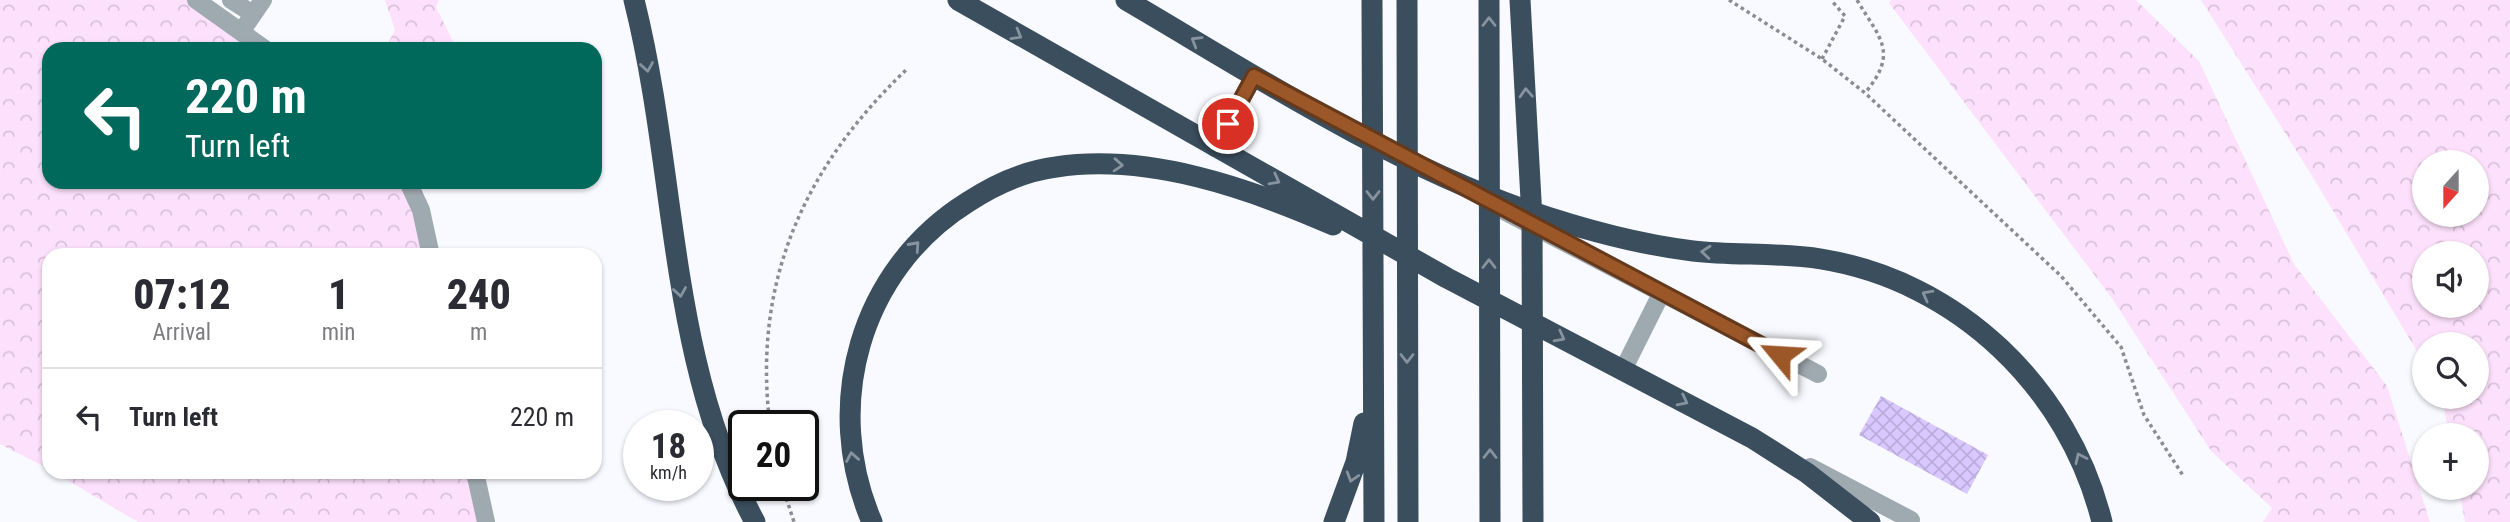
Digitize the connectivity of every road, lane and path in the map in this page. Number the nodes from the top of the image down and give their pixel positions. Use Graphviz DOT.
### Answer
graph roads {
  1 [pos="196,0"];
  2 [pos="231,0"];
  3 [pos="634,0"];
  4 [pos="958,0"];
  5 [pos="1126,0"];
  6 [pos="1373,0"];
  7 [pos="1407,0"];
  8 [pos="1489,0"];
  9 [pos="1520,0"];
  10 [pos="1728,0"];
  11 [pos="1831,0"];
  12 [pos="1857,0"];
  13 [pos="258,7"];
  14 [pos="241,32"];
  15 [pos="255,42"];
  16 [pos="1822,59"];
  17 [pos="906,70"];
  18 [pos="1254,76"];
  19 [pos="1865,93"];
  20 [pos="1344,125"];
  21 [pos="1215,148"];
  22 [pos="411,189"];
  23 [pos="429,248"];
  24 [pos="1447,278"];
  25 [pos="1661,294"];
  26 [pos="1373,337"];
  27 [pos="1623,370"];
  28 [pos="1818,374"];
  29 [pos="769,410"];
  30 [pos="1723,422"];
  31 [pos="2184,477"];
  32 [pos="477,479"];
  33 [pos="787,501"];
  34 [pos="1910,520"];
  35 [pos="486,522"];
  36 [pos="755,522"];
  37 [pos="794,522"];
  38 [pos="872,522"];
  39 [pos="1334,522"];
  40 [pos="1374,522"];
  41 [pos="1408,522"];
  42 [pos="1490,522"];
  43 [pos="1533,522"];
  44 [pos="1870,522"];
  45 [pos="2102,522"];
  1 -- 14 [label="street"];
  2 -- 13 [label="street"];
  3 -- 36 [label="highway, one-way"];
  4 -- 21 [label="highway, one-way"];
  18 -- 5 [label="highway, one-way"];
  6 -- 26 [label="highway, one-way"];
  7 -- 41 [label="highway, one-way"];
  42 -- 8 [label="highway, one-way"];
  43 -- 9 [label="highway, one-way"];
  10 -- 16 [label="path"];
  11 -- 16 [label="path"];
  12 -- 19 [label="path"];
  13 -- 14 [label="street"];
  14 -- 15 [label="street"];
  16 -- 19 [label="path"];
  17 -- 29 [label="path"];
  18 -- 20 [label="highway"];
  18 -- 21 [label="street"];
  19 -- 31 [label="path"];
  20 -- 25 [label="street"];
  45 -- 20 [label="highway, one-way"];
  21 -- 24 [label="highway, one-way"];
  22 -- 23 [label="street"];
  24 -- 27 [label="highway, one-way"];
  38 -- 24 [label="highway, one-way"];
  25 -- 27 [label="street"];
  25 -- 28 [label="street"];
  26 -- 39 [label="highway, one-way"];
  26 -- 40 [label="highway"];
  27 -- 30 [label="highway, one-way"];
  30 -- 34 [label="street"];
  30 -- 44 [label="highway"];
  32 -- 35 [label="street"];
  33 -- 37 [label="path"];
}
